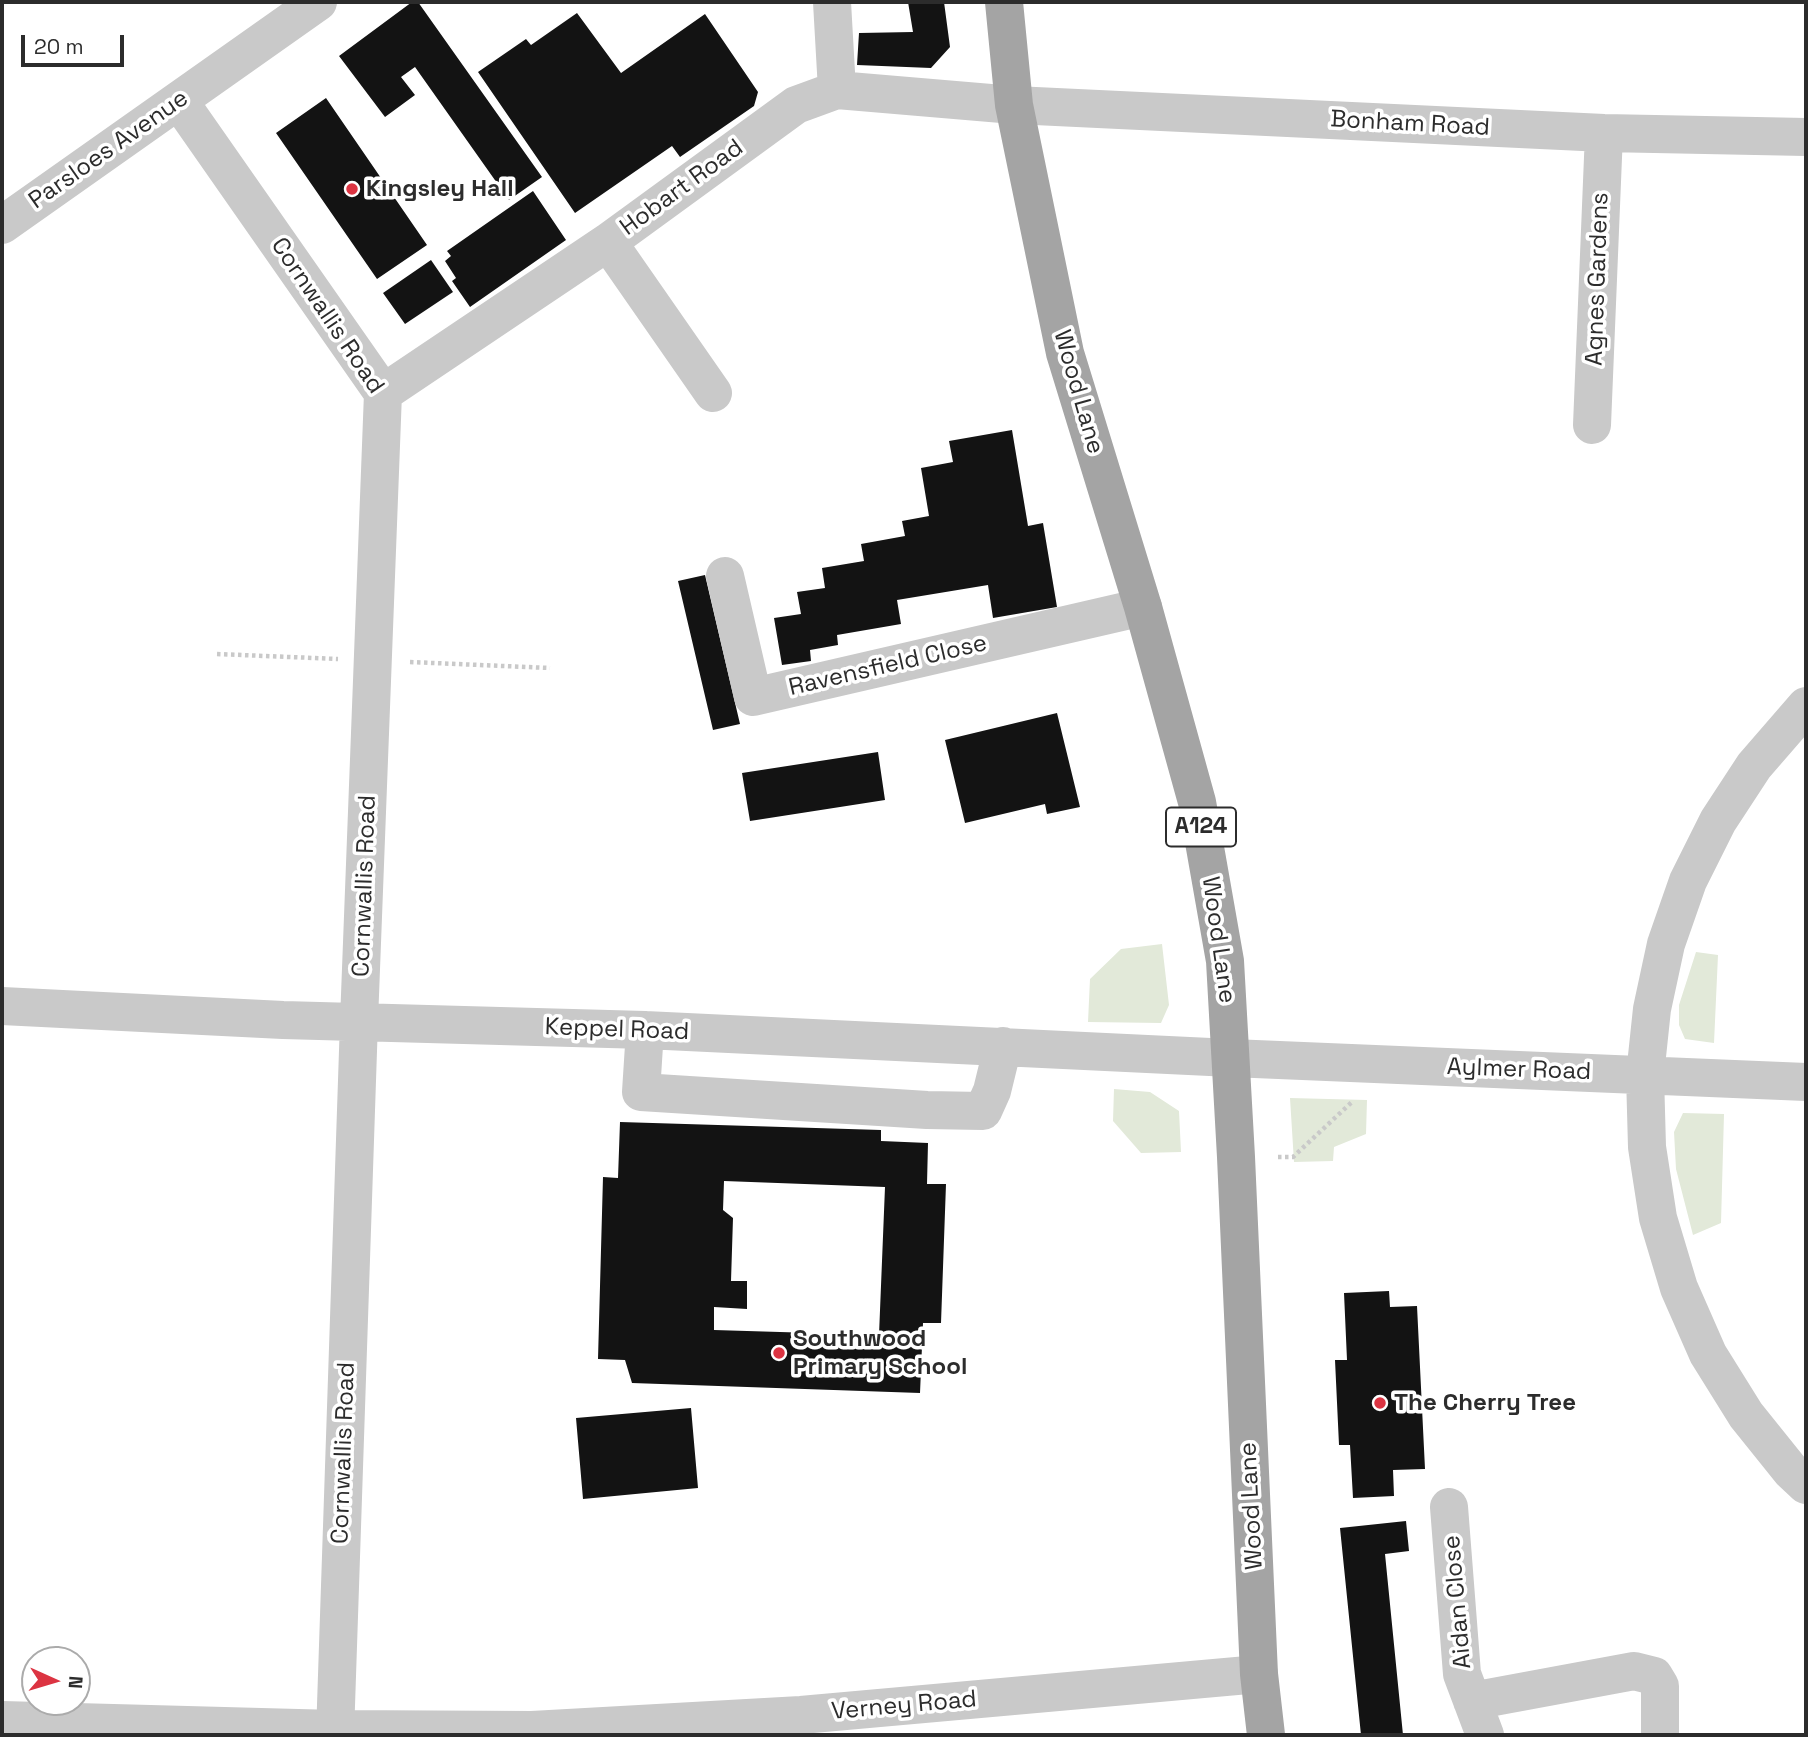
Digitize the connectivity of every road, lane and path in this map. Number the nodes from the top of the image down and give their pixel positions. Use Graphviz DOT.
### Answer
graph roads {
  1 [pos="318,2"];
  2 [pos="832,2"];
  3 [pos="1004,2"];
  4 [pos="837,90"];
  5 [pos="179,101"];
  6 [pos="1014,105"];
  7 [pos="1604,133"];
  8 [pos="1806,137"];
  9 [pos="2,225"];
  10 [pos="608,242"];
  11 [pos="383,393"];
  12 [pos="713,393"];
  13 [pos="1592,425"];
  14 [pos="725,576"];
  15 [pos="1143,607"];
  16 [pos="1806,706"];
  17 [pos="2,1006"];
  18 [pos="359,1021"];
  19 [pos="645,1030"];
  20 [pos="1003,1046"];
  21 [pos="1231,1058"];
  22 [pos="1382,1065"];
  23 [pos="1645,1075"];
  24 [pos="1806,1082"];
  25 [pos="1278,1157"];
  26 [pos="1806,1485"];
  27 [pos="1449,1507"];
  28 [pos="1259,1674"];
  29 [pos="1478,1718"];
  30 [pos="2,1720"];
  31 [pos="335,1732"];
  32 [pos="1266,1735"];
  33 [pos="1660,1735"];
  1 -- 5 [label="street, Parsloes Avenue"];
  2 -- 4 [label="street"];
  3 -- 6 [label="main road, Wood Lane / A124"];
  4 -- 6 [label="street, Hobart Road"];
  4 -- 10 [label="street, Hobart Road"];
  5 -- 9 [label="street, Parsloes Avenue"];
  5 -- 11 [label="street, Cornwallis Road"];
  6 -- 7 [label="street, Bonham Road"];
  6 -- 15 [label="main road, Wood Lane / A124"];
  7 -- 8 [label="street, Bonham Road"];
  7 -- 13 [label="street, Agnes Gardens"];
  10 -- 11 [label="street, Hobart Road"];
  10 -- 12 [label="street"];
  11 -- 18 [label="street, Cornwallis Road"];
  14 -- 15 [label="street, Ravensfield Close"];
  15 -- 21 [label="main road, Wood Lane / A124"];
  16 -- 23 [label="street"];
  17 -- 18 [label="street, Keppel Road"];
  18 -- 19 [label="street, Keppel Road"];
  18 -- 31 [label="street, Cornwallis Road"];
  19 -- 20 [label="street, Keppel Road"];
  19 -- 20 [label="street"];
  20 -- 21 [label="street, Keppel Road"];
  21 -- 22 [label="street, Aylmer Road"];
  21 -- 28 [label="main road, Wood Lane / A124"];
  22 -- 23 [label="street, Aylmer Road"];
  22 -- 25 [label="path"];
  23 -- 24 [label="street, Aylmer Road"];
  23 -- 26 [label="street"];
  27 -- 29 [label="street, Aidan Close"];
  28 -- 31 [label="street, Verney Road"];
  28 -- 32 [label="main road, Wood Lane / A124"];
  29 -- 33 [label="street"];
  30 -- 31 [label="street, Verney Road"];
}
